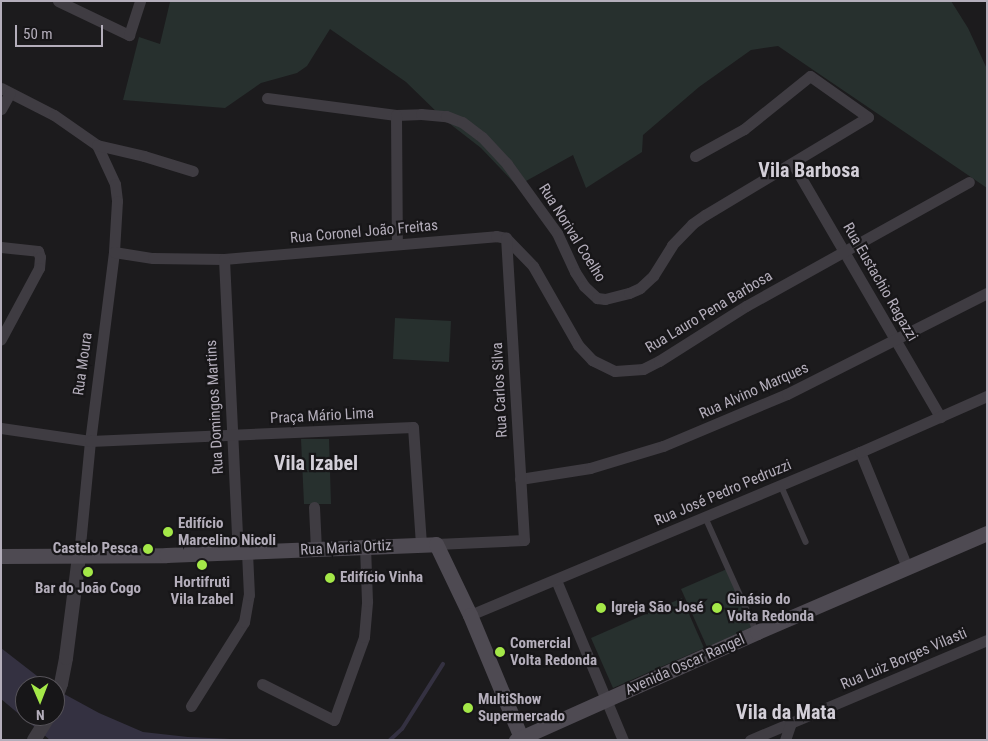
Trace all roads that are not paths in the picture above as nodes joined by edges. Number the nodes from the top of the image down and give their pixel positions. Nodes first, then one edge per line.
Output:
1 (58, 1) edge
2 (140, 1) edge
3 (6, 91) edge
4 (267, 98) dead end
5 (1, 109) edge
6 (396, 116) junction
7 (97, 145) junction
8 (694, 156) dead end
9 (792, 164) junction
10 (193, 171) dead end
11 (969, 182) dead end
12 (506, 238) junction
13 (397, 244) junction
14 (1, 247) edge
15 (114, 252) junction
16 (845, 252) junction
17 (224, 260) junction
18 (987, 293) edge
19 (1, 338) edge
20 (896, 339) junction
21 (987, 396) edge
22 (940, 417) junction
23 (1, 428) edge
24 (231, 435) junction
25 (90, 440) junction
26 (860, 452) junction
27 (520, 479) junction
28 (781, 485) junction
29 (314, 507) dead end
30 (705, 516) junction
31 (987, 533) edge
32 (524, 540) joint
33 (806, 542) dead end
34 (421, 544) junction
35 (436, 544) junction
36 (365, 547) junction
37 (316, 550) junction
38 (243, 553) junction
39 (1, 556) edge
40 (79, 556) junction
41 (907, 567) junction
42 (556, 580) junction
43 (470, 615) junction
44 (757, 632) junction
45 (987, 640) edge
46 (62, 676) edge
47 (262, 684) dead end
48 (606, 701) junction
49 (191, 706) dead end
50 (791, 723) junction
51 (43, 726) edge
52 (520, 739) edge
53 (34, 740) edge
54 (623, 740) edge
55 (750, 740) edge
56 (785, 740) edge

1 - 2 street
3 - 5 street
3 - 7 street, Rua Moura
4 - 6 street
6 - 9 street, Rua Norival Coelho
6 - 13 street
7 - 10 street
7 - 15 street, Rua Moura
8 - 9 street, Rua Norival Coelho
9 - 16 street, Rua Eustachio Ragazzi
11 - 16 street, Rua Lauro Pena Barbosa
12 - 13 street, Rua Coronel João Freitas
12 - 16 street, Rua Lauro Pena Barbosa
12 - 27 street, Rua Carlos Silva
13 - 17 street, Rua Coronel João Freitas
14 - 19 street
15 - 17 street, Rua Coronel João Freitas
15 - 25 street, Rua Moura
16 - 20 street, Rua Eustachio Ragazzi
17 - 24 street, Rua Domingos Martins
18 - 20 street, Rua Alvino Marques
20 - 22 street, Rua Eustachio Ragazzi
20 - 27 street, Rua Alvino Marques
21 - 22 street, Rua José Pedro Pedruzzi
22 - 26 street, Rua José Pedro Pedruzzi
23 - 25 street, Praça Mário Lima
24 - 25 street, Praça Mário Lima
24 - 34 street, Praça Mário Lima
24 - 38 street, Rua Domingos Martins
25 - 40 street, Rua Moura
26 - 28 street, Rua José Pedro Pedruzzi
26 - 41 street
27 - 32 street, Rua Carlos Silva
28 - 30 street, Rua José Pedro Pedruzzi
28 - 33 lane
29 - 37 street
30 - 42 street, Rua José Pedro Pedruzzi
30 - 44 lane
31 - 41 main road, Avenida Oscar Rangel
32 - 35 street, Rua Maria Ortiz
34 - 35 main road, Rua Maria Ortiz
34 - 36 main road, Rua Maria Ortiz
35 - 43 main road
36 - 37 main road, Rua Maria Ortiz
36 - 47 street
37 - 38 main road, Rua Maria Ortiz
38 - 40 main road, Rua Maria Ortiz
38 - 49 street, Rua Domingos Martins
39 - 40 main road, Rua Maria Ortiz
40 - 46 street, Rua Moura
41 - 44 main road, Avenida Oscar Rangel
42 - 43 street, Rua José Pedro Pedruzzi
42 - 48 street
43 - 52 main road
44 - 48 main road, Avenida Oscar Rangel
45 - 50 street, Rua Luiz Borges Vilasti
48 - 52 main road, Avenida Oscar Rangel
48 - 54 street
50 - 55 street, Rua Luiz Borges Vilasti
50 - 56 street
51 - 53 street

